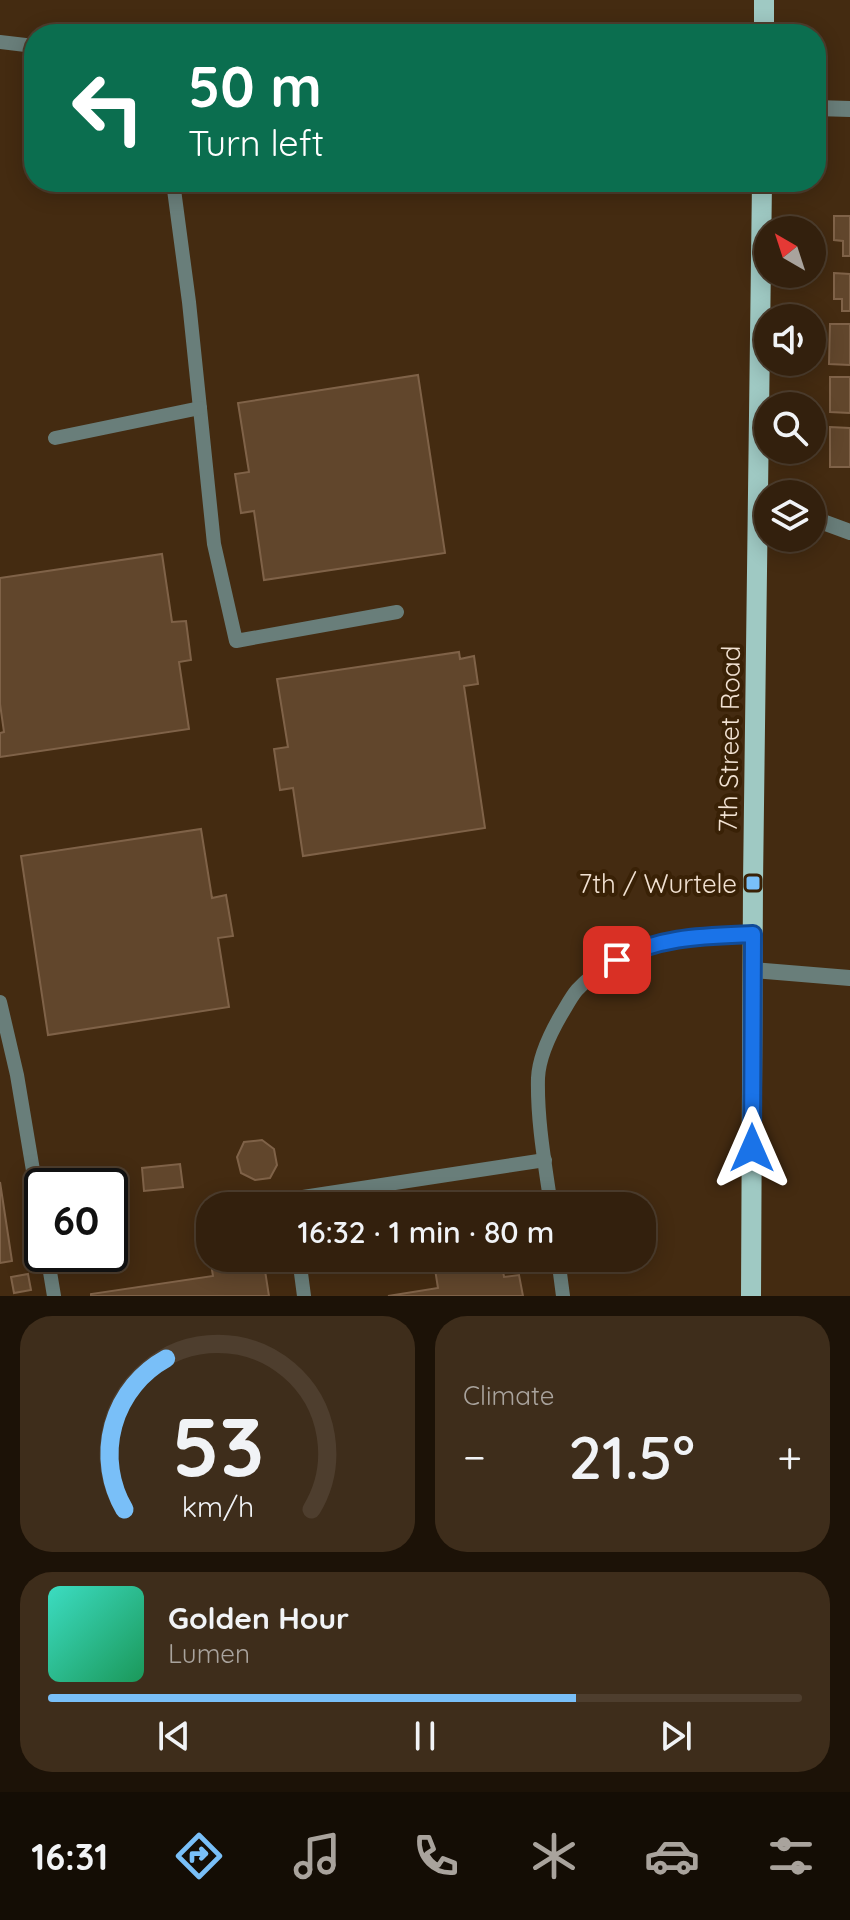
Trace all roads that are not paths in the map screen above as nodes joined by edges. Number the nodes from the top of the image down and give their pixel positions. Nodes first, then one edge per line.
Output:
1 (764, 0) edge
2 (764, 24) edge
3 (0, 42) edge
4 (24, 45) edge
5 (826, 108) edge
6 (850, 109) edge
7 (174, 192) edge
8 (762, 192) edge
9 (200, 408) junction
10 (55, 438) dead end
11 (763, 480) edge
12 (826, 523) edge
13 (850, 532) edge
14 (762, 552) edge
15 (397, 612) dead end
16 (753, 934) junction
17 (753, 970) junction
18 (850, 978) edge
19 (0, 1002) edge
20 (545, 1160) junction
21 (33, 1168) edge
22 (336, 1192) edge
23 (549, 1192) edge
24 (50, 1272) edge
25 (301, 1272) edge
26 (560, 1272) edge
27 (54, 1296) edge
28 (304, 1296) edge
29 (563, 1296) edge
30 (751, 1296) edge

1 - 2 main road
3 - 4 lane
5 - 6 street
7 - 9 lane
8 - 11 main road, 7th Street Road
9 - 10 lane
9 - 15 lane
12 - 13 street
14 - 16 main road, 7th Street Road
16 - 17 main road, 7th Street Road
16 - 20 lane
17 - 18 street
17 - 30 main road, 7th Street Road
19 - 21 lane
20 - 22 lane
20 - 23 lane
24 - 27 lane
25 - 28 lane
26 - 29 lane

